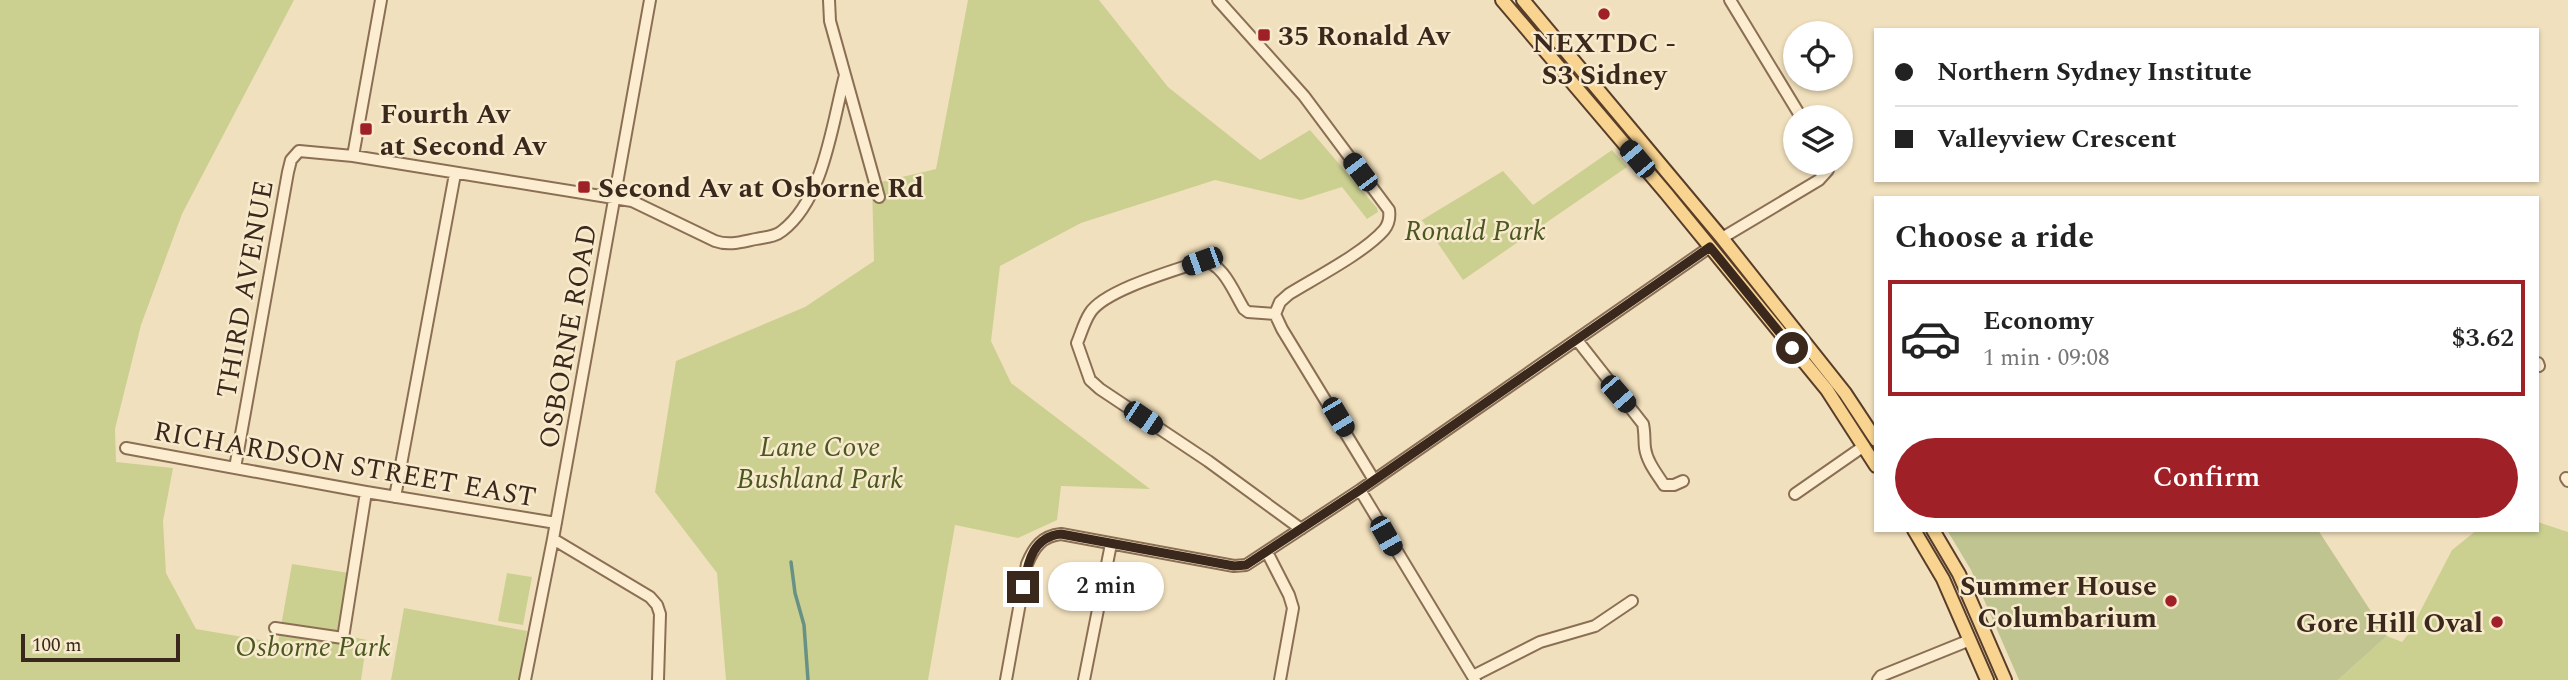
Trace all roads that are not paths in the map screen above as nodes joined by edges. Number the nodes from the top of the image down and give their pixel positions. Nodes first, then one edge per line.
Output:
1 (381, 0) edge
2 (650, 0) edge
3 (829, 0) edge
4 (1218, 0) edge
5 (1502, 0) edge
6 (1523, 0) edge
7 (1730, 0) edge
8 (845, 75) junction
9 (1794, 105) edge
10 (353, 156) junction
11 (454, 174) junction
12 (1824, 175) edge
13 (879, 197) dead end
14 (615, 198) junction
15 (1722, 238) junction
16 (1710, 247) junction
17 (1275, 314) junction
18 (1577, 340) junction
19 (1870, 443) edge
20 (126, 448) dead end
21 (235, 468) junction
22 (1374, 480) junction
23 (1683, 481) dead end
24 (1360, 490) junction
25 (366, 492) junction
26 (1795, 494) dead end
27 (395, 497) junction
28 (556, 523) junction
29 (1301, 529) junction
30 (1915, 532) edge
31 (1934, 532) edge
32 (553, 539) junction
33 (1111, 544) junction
34 (1267, 552) junction
35 (1632, 601) dead end
36 (275, 628) dead end
37 (1970, 640) junction
38 (1474, 678) edge
39 (525, 680) edge
40 (658, 680) edge
41 (1006, 680) edge
42 (1084, 680) edge
43 (1280, 680) edge
44 (1878, 680) edge
45 (1987, 680) edge
46 (2005, 680) edge

1 - 10 street
2 - 14 street, OSBORNE ROAD
3 - 8 street
4 - 17 street
5 - 16 main road
6 - 15 main road
7 - 9 street
8 - 13 street
8 - 14 street
10 - 11 street
10 - 21 street, THIRD AVENUE
11 - 14 street
11 - 27 street
12 - 15 street
14 - 28 street, OSBORNE ROAD
15 - 19 main road
16 - 18 street
16 - 19 main road
17 - 22 street
17 - 29 street
18 - 22 street
18 - 23 street
19 - 26 street
20 - 21 street, RICHARDSON STREET EAST
21 - 25 street, RICHARDSON STREET EAST
22 - 24 street
24 - 29 street
24 - 38 street
25 - 27 street, RICHARDSON STREET EAST
25 - 36 street
27 - 28 street, RICHARDSON STREET EAST
28 - 32 street, OSBORNE ROAD
29 - 34 street
30 - 37 main road
31 - 46 main road
32 - 39 street, OSBORNE ROAD
32 - 40 street
33 - 34 street
33 - 41 street
33 - 42 street
34 - 43 street
35 - 38 street
37 - 44 street
37 - 45 main road

